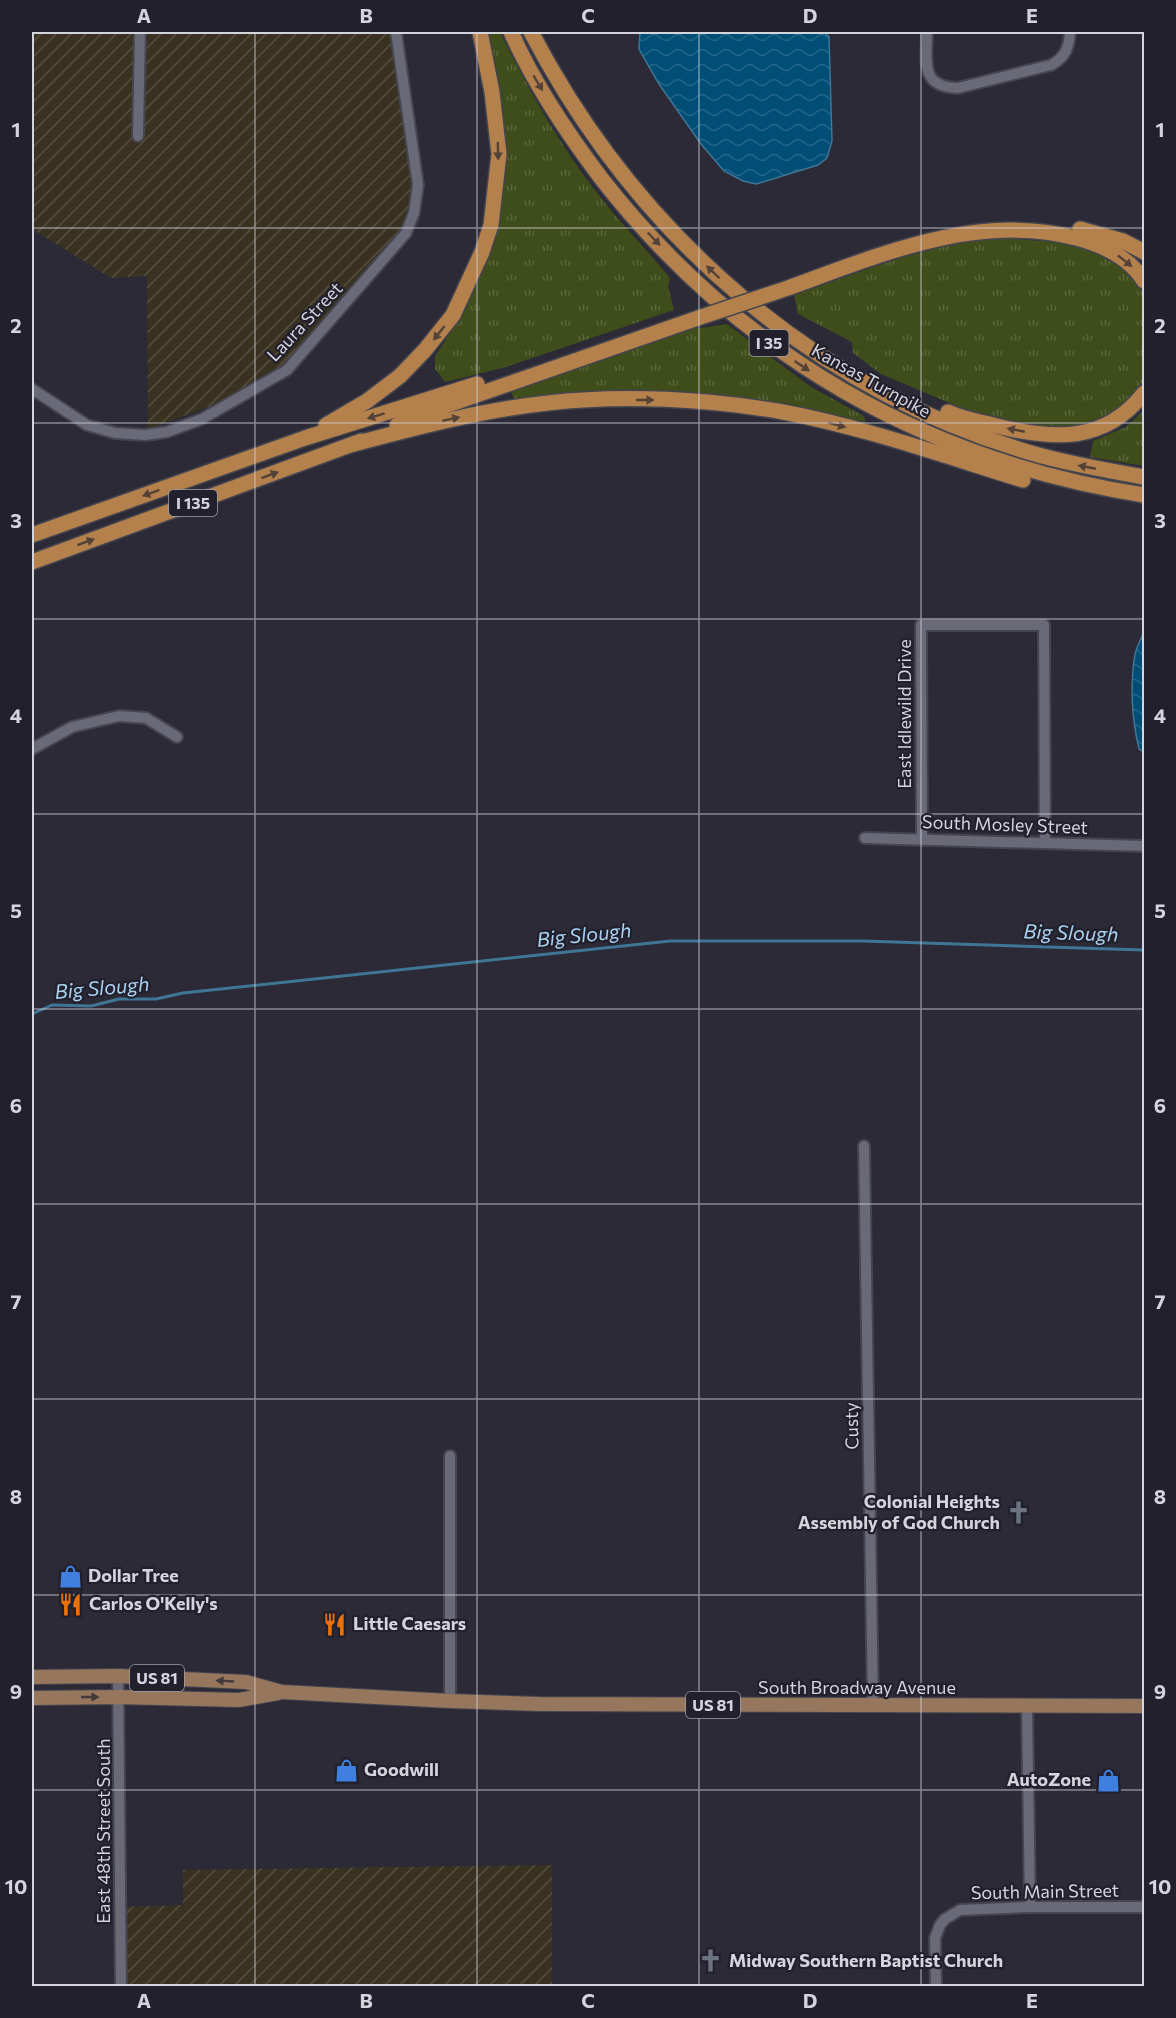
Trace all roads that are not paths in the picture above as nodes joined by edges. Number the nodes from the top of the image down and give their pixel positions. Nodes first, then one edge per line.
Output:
1 (140, 32) edge
2 (396, 32) edge
3 (480, 32) edge
4 (511, 32) edge
5 (531, 32) edge
6 (927, 32) edge
7 (1070, 32) edge
8 (138, 136) dead end
9 (1144, 252) edge
10 (1144, 281) edge
11 (784, 285) junction
12 (694, 316) junction
13 (780, 328) junction
14 (32, 389) edge
15 (1144, 393) edge
16 (305, 438) junction
17 (354, 444) junction
18 (1144, 477) edge
19 (1100, 488) junction
20 (1144, 495) edge
21 (86, 516) junction
22 (32, 529) edge
23 (32, 535) edge
24 (32, 562) edge
25 (177, 738) dead end
26 (32, 749) edge
27 (865, 838) dead end
28 (922, 840) junction
29 (1045, 843) junction
30 (1144, 846) edge
31 (864, 1146) dead end
32 (450, 1456) dead end
33 (118, 1676) junction
34 (32, 1677) edge
35 (282, 1692) junction
36 (118, 1697) junction
37 (32, 1698) edge
38 (450, 1701) junction
39 (873, 1706) junction
40 (1027, 1706) junction
41 (1144, 1706) edge
42 (1030, 1907) junction
43 (1144, 1907) edge
44 (121, 1986) edge
45 (936, 1986) edge

1 - 8 street
2 - 14 street, Laura Street
3 -> 16 highway
4 -> 19 highway, Kansas Turnpike / I 35
13 -> 5 highway, Kansas Turnpike / I 35
6 - 7 street
9 - 11 highway
11 -> 10 highway
11 - 12 highway, bridge
12 -> 16 highway
12 - 17 highway
15 -> 13 highway
18 -> 13 highway, Kansas Turnpike / I 35
16 -> 21 highway, I 135
17 -> 19 highway
24 -> 17 highway, I 135
19 - 20 highway, Kansas Turnpike / I 35
21 - 22 highway
21 - 23 highway, I 135
25 - 26 street
27 - 28 street, South Mosley Street
28 - 29 street, South Mosley Street
28 - 29 street, East Idlewild Drive
29 - 30 street, South Mosley Street
31 - 39 street, Custy
32 - 38 street
33 - 34 main road, South Broadway Avenue / US 81
35 -> 33 main road, South Broadway Avenue / US 81
33 - 36 street, East 48th Street South
35 - 36 main road, South Broadway Avenue / US 81
35 - 38 main road, South Broadway Avenue / US 81
37 -> 36 main road, South Broadway Avenue / US 81
36 - 44 street, East 48th Street South
38 - 39 main road, South Broadway Avenue / US 81
39 - 40 main road, South Broadway Avenue / US 81
40 - 41 main road, South Broadway Avenue / US 81
40 - 42 street
42 - 43 street, South Main Street
42 - 45 street, South Main Street

